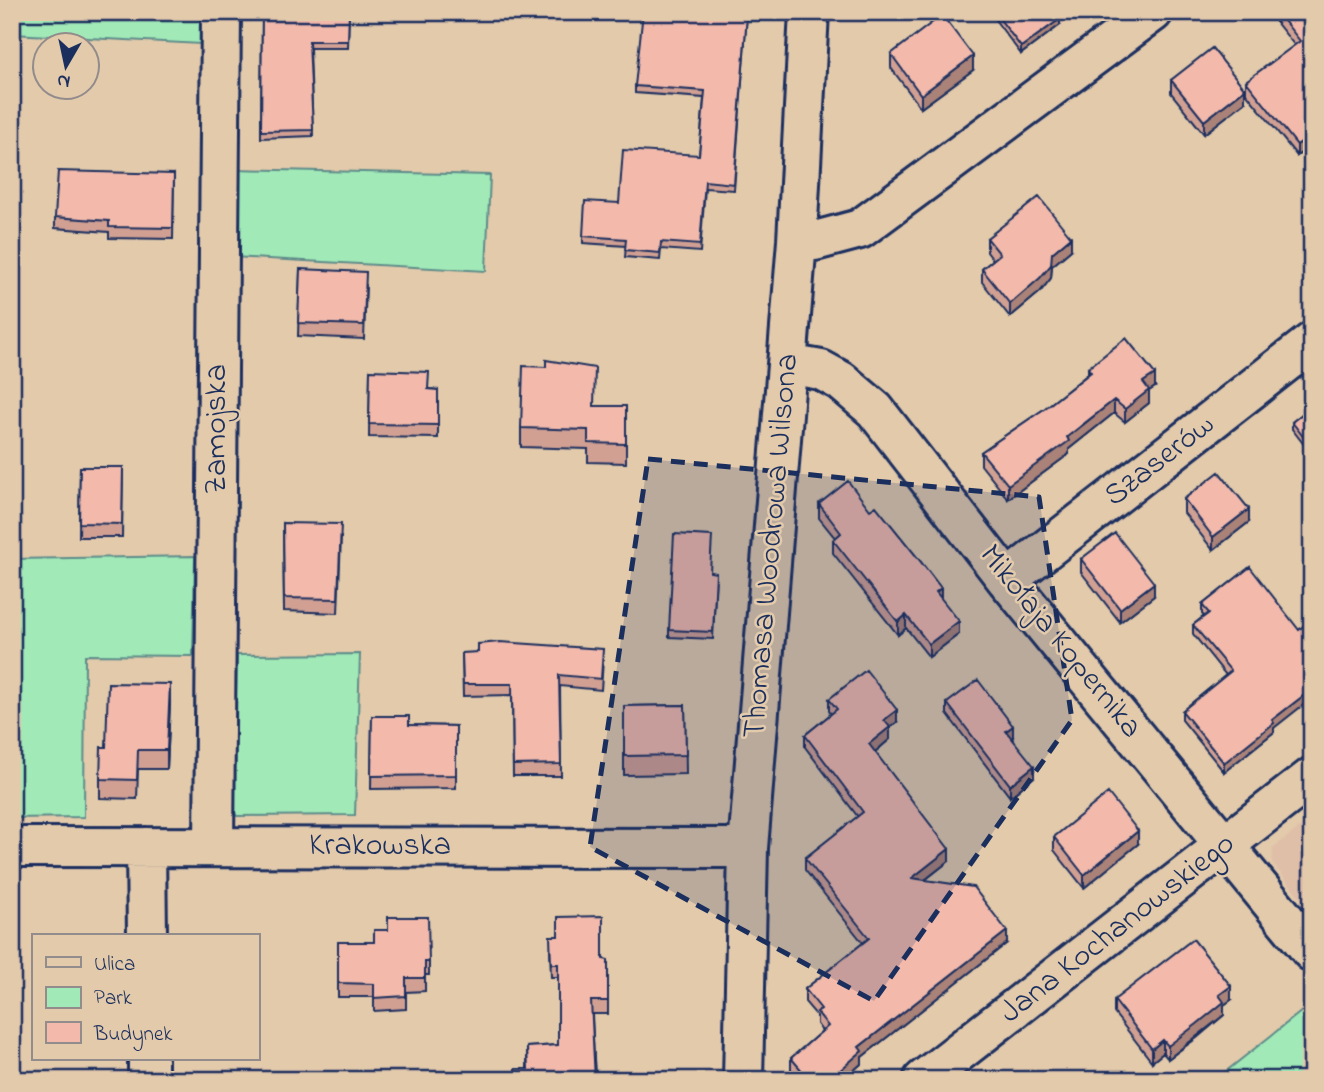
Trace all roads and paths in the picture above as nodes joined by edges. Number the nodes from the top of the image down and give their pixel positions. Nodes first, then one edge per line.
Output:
1 (220, 12) edge
2 (809, 12) edge
3 (1153, 12) edge
4 (797, 241) junction
5 (1312, 342) edge
6 (787, 364) junction
7 (1007, 580) junction
8 (1312, 778) edge
9 (1227, 845) junction
10 (215, 846) junction
11 (12, 847) edge
12 (146, 847) junction
13 (748, 848) junction
14 (147, 934) edge
15 (1312, 952) edge
16 (148, 1060) edge
17 (148, 1080) edge
18 (743, 1080) edge
19 (923, 1080) edge

1 - 10 street, Zamojska
2 - 4 street, Thomasa Woodrowa Wilsona
3 - 4 street
4 - 6 street, Thomasa Woodrowa Wilsona
5 - 7 street, Szaserów
6 - 7 street, Mikołaja Kopernika
6 - 13 street, Thomasa Woodrowa Wilsona
7 - 9 street, Mikołaja Kopernika
8 - 9 street, Jana Kochanowskiego
9 - 15 street, Mikołaja Kopernika
9 - 19 street, Jana Kochanowskiego
10 - 12 street, Krakowska
10 - 13 street, Krakowska
11 - 12 street, Krakowska
12 - 14 street
13 - 18 street, Thomasa Woodrowa Wilsona
16 - 17 street

